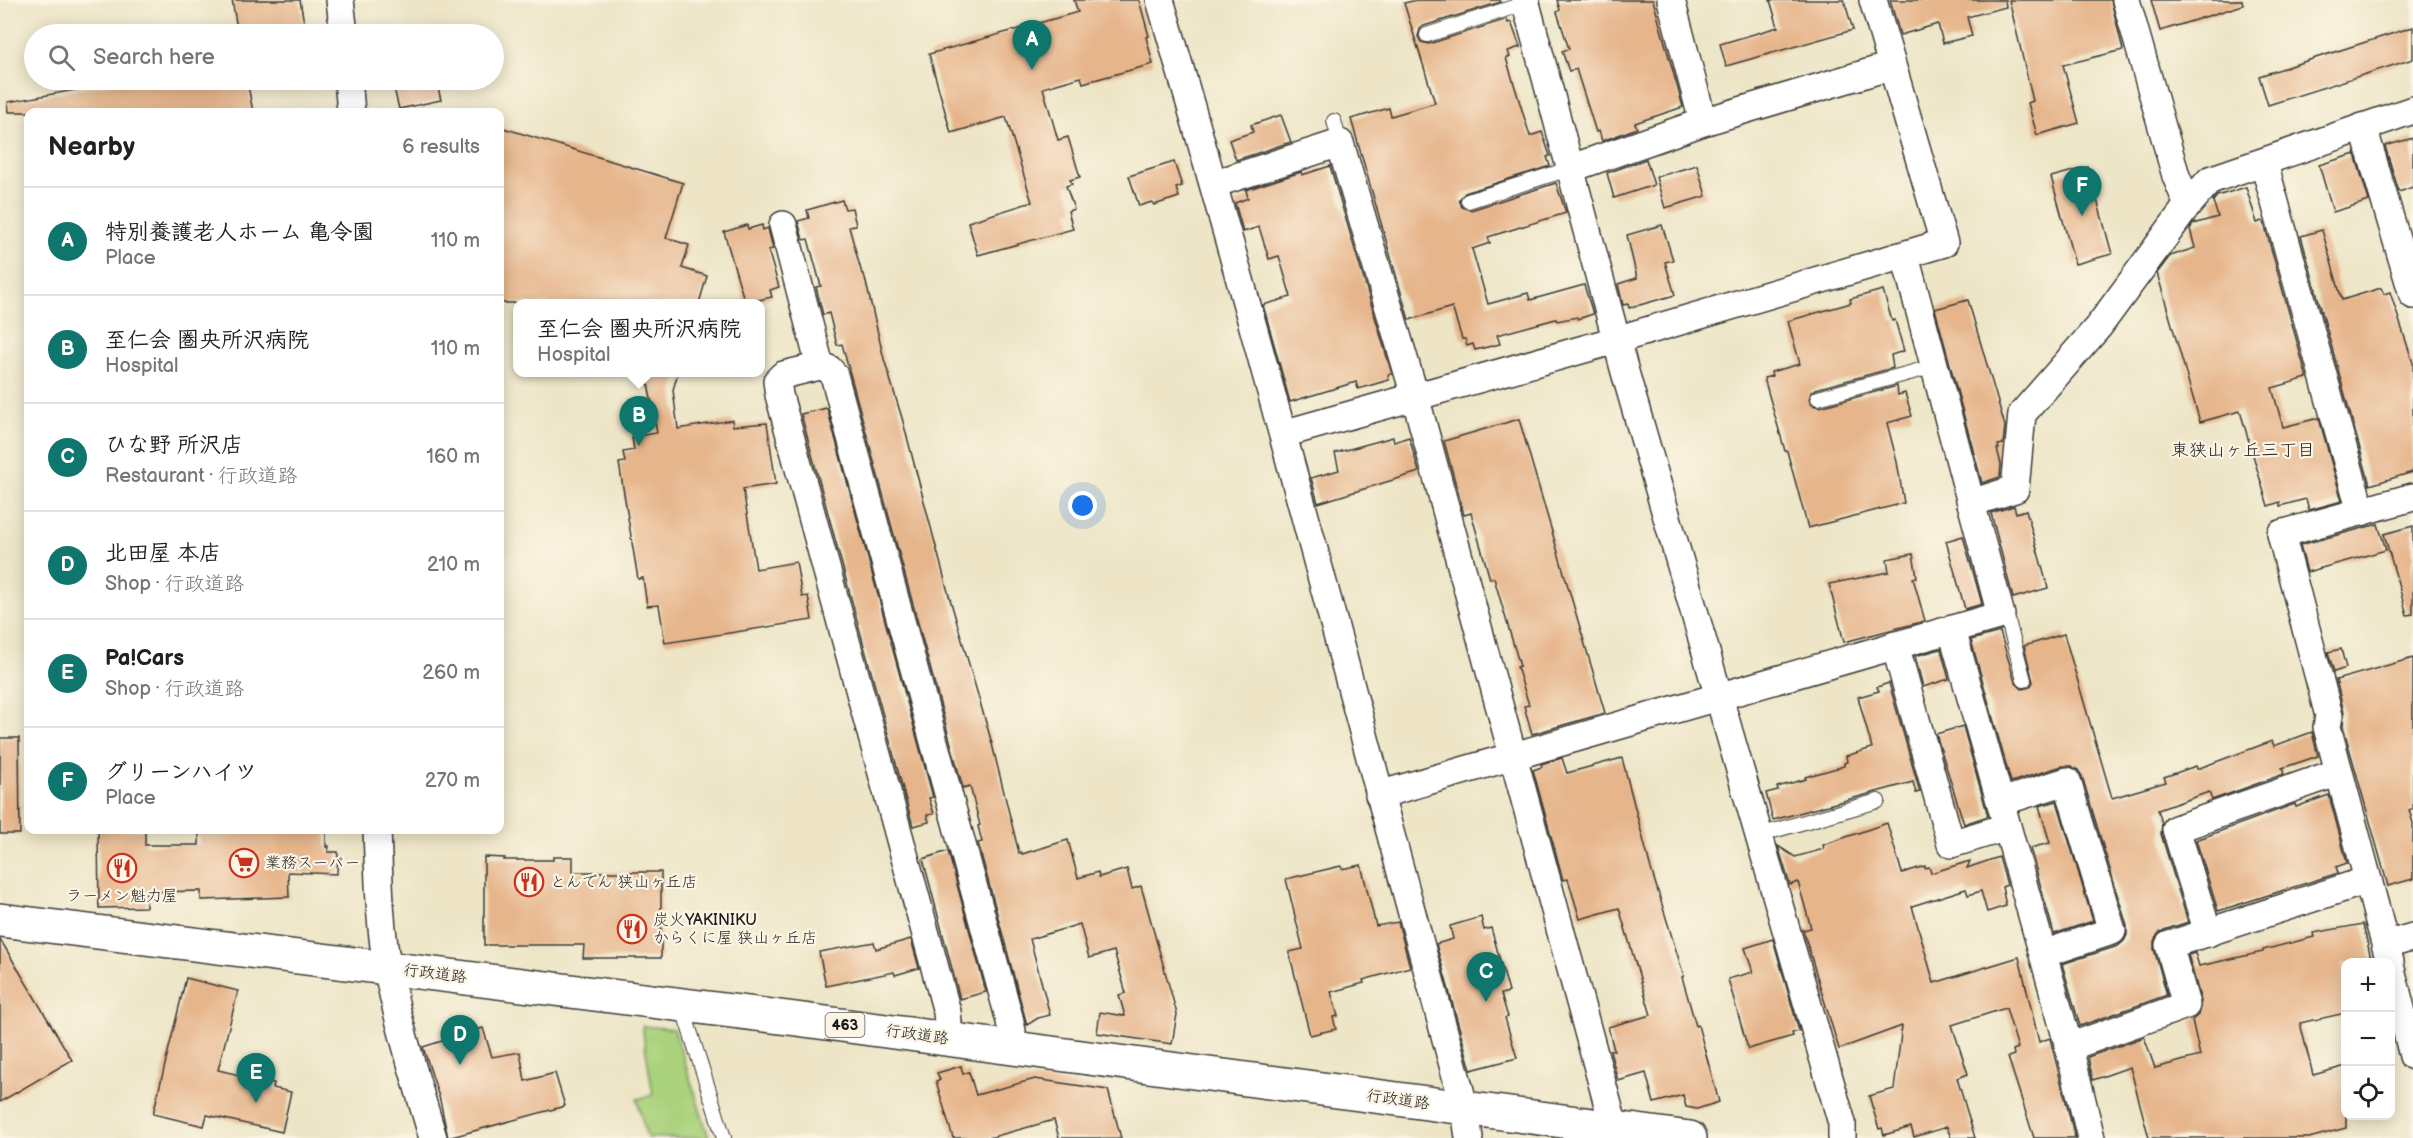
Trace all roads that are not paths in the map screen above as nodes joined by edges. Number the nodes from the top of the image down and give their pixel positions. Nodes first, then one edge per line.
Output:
1 (340, 0) edge
2 (1160, 0) edge
3 (1671, 0) edge
4 (1873, 0) edge
5 (2126, 0) edge
6 (1526, 2) edge
7 (343, 24) edge
8 (1427, 34) dead end
9 (1891, 66) junction
10 (349, 90) edge
11 (351, 108) edge
12 (2413, 110) edge
13 (1702, 122) junction
14 (2363, 127) junction
15 (2264, 163) junction
16 (1572, 168) junction
17 (1214, 184) junction
18 (1468, 201) dead end
19 (2188, 205) junction
20 (783, 225) dead end
21 (1905, 256) junction
22 (2413, 295) edge
23 (1616, 340) junction
24 (820, 366) junction
25 (1935, 366) junction
26 (1415, 396) junction
27 (1818, 398) dead end
28 (1283, 434) junction
29 (2413, 497) edge
30 (1971, 503) junction
31 (2361, 512) junction
32 (2001, 615) junction
33 (1952, 630) junction
34 (1896, 645) junction
35 (2024, 680) dead end
36 (1719, 696) junction
37 (1513, 756) junction
38 (2339, 772) junction
39 (1379, 795) junction
40 (1878, 801) dead end
41 (2004, 814) junction
42 (377, 834) edge
43 (1759, 835) junction
44 (2368, 880) junction
45 (0, 920) edge
46 (2208, 933) junction
47 (2413, 937) edge
48 (2043, 954) junction
49 (2389, 958) edge
50 (388, 969) junction
51 (2395, 982) edge
52 (681, 1005) junction
53 (946, 1039) junction
54 (2069, 1047) junction
55 (1010, 1048) junction
56 (2413, 1056) edge
57 (1467, 1124) edge
58 (1614, 1127) junction
59 (433, 1138) edge
60 (724, 1138) edge
61 (1690, 1138) edge
62 (1842, 1138) edge
63 (2091, 1138) edge

1 - 7 street
2 - 17 street
3 - 13 street
4 - 9 street
5 - 19 street
6 - 8 lane
6 - 16 street
9 - 13 street
9 - 21 street
10 - 11 street
12 - 14 street
13 - 16 street
14 - 15 street
14 - 22 street
15 - 19 street
15 - 31 street
16 - 18 lane
16 - 23 street
17 - 26 street
17 - 28 street
19 - 30 street
20 - 24 street
21 - 23 street
21 - 25 street
23 - 26 street
23 - 36 street
24 - 53 street
24 - 55 street
25 - 27 lane
25 - 30 street
26 - 28 street
26 - 37 street
28 - 39 street
29 - 31 street
30 - 32 street
31 - 38 street
32 - 33 street
32 - 35 lane
33 - 34 street
33 - 41 street
34 - 36 street
34 - 41 street
36 - 37 street
36 - 43 street
37 - 39 street
37 - 58 street
38 - 44 street
38 - 46 street
39 - 57 street
40 - 43 lane
41 - 48 street
41 - 48 street
42 - 50 street
43 - 62 street
44 - 46 street
44 - 49 street
45 - 50 highway, 行政道路 / 463
46 - 54 street
47 - 49 street
48 - 54 street
50 - 52 highway, 行政道路 / 463
50 - 59 street
51 - 56 street
52 - 53 highway, 行政道路 / 463
52 - 60 lane
53 - 55 highway, 行政道路 / 463
54 - 63 street
55 - 57 highway, 行政道路 / 463
57 - 58 highway, 行政道路 / 463
58 - 61 highway, 行政道路 / 463

